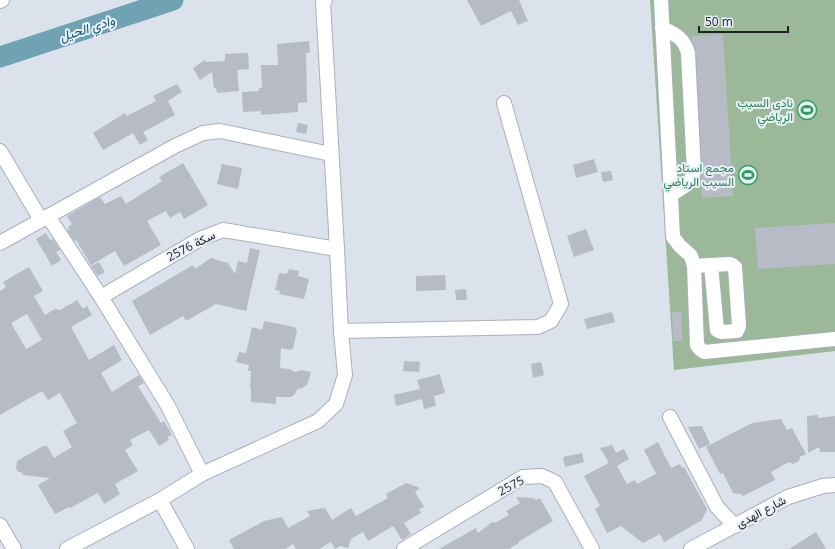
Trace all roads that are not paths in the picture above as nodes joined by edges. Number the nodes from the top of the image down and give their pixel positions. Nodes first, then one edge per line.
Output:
1 (325, 0) edge
2 (661, 0) edge
3 (662, 28) junction
4 (504, 103) dead end
5 (0, 151) edge
6 (331, 154) junction
7 (671, 195) junction
8 (44, 218) junction
9 (0, 243) edge
10 (337, 249) junction
11 (711, 265) dead end
12 (694, 266) junction
13 (101, 297) junction
14 (341, 331) junction
15 (835, 339) edge
16 (670, 417) dead end
17 (202, 474) junction
18 (835, 485) edge
19 (160, 500) junction
20 (0, 525) edge
21 (735, 526) junction
22 (14, 549) edge
23 (67, 549) edge
24 (187, 549) edge
25 (404, 549) edge
26 (592, 549) edge
27 (691, 549) edge

1 - 6 street
2 - 3 street
3 - 7 street
3 - 7 street
4 - 14 street
5 - 8 street
6 - 8 street
6 - 10 street
7 - 12 street
8 - 9 street
8 - 13 street
10 - 13 street, سكة 2576
10 - 14 street
11 - 12 street
12 - 15 street
13 - 17 street
14 - 17 street
16 - 21 street
17 - 19 street
18 - 21 street, شارع الهدى
19 - 23 street
19 - 24 street
20 - 22 street
21 - 27 street, شارع الهدى
25 - 26 street, 2575

